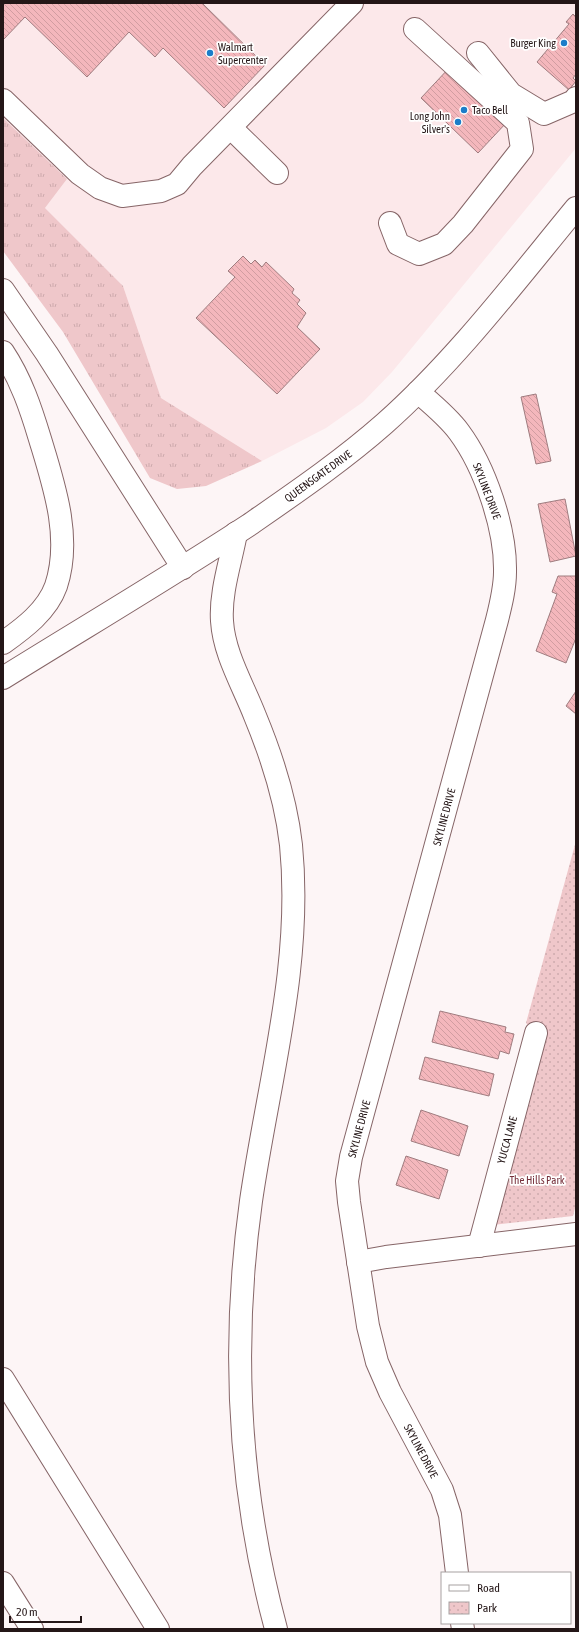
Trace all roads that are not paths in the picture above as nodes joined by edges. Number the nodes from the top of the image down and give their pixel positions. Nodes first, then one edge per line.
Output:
1 (352, 3) edge
2 (415, 29) dead end
3 (478, 53) dead end
4 (576, 98) edge
5 (3, 100) edge
6 (231, 128) junction
7 (276, 173) dead end
8 (576, 208) edge
9 (390, 223) dead end
10 (3, 290) edge
11 (3, 352) edge
12 (418, 392) junction
13 (236, 533) junction
14 (183, 568) junction
15 (3, 644) edge
16 (3, 678) edge
17 (536, 1033) dead end
18 (576, 1234) edge
19 (479, 1246) junction
20 (358, 1262) junction
21 (3, 1379) edge
22 (457, 1572) edge
23 (3, 1583) edge
24 (32, 1629) edge
25 (158, 1629) edge
26 (276, 1629) edge

1 - 6 main road
2 - 9 main road
3 - 4 main road
5 - 6 main road
6 - 7 main road
8 - 12 main road, QUEENSGATE DRIVE
10 - 14 main road
11 - 15 main road
12 - 13 main road, QUEENSGATE DRIVE
12 - 20 main road, SKYLINE DRIVE
13 - 14 main road, QUEENSGATE DRIVE
13 - 26 main road
14 - 16 main road, QUEENSGATE DRIVE
17 - 19 main road, YUCCA LANE
18 - 19 main road
19 - 20 main road
20 - 22 main road, SKYLINE DRIVE
21 - 25 main road
23 - 24 main road

